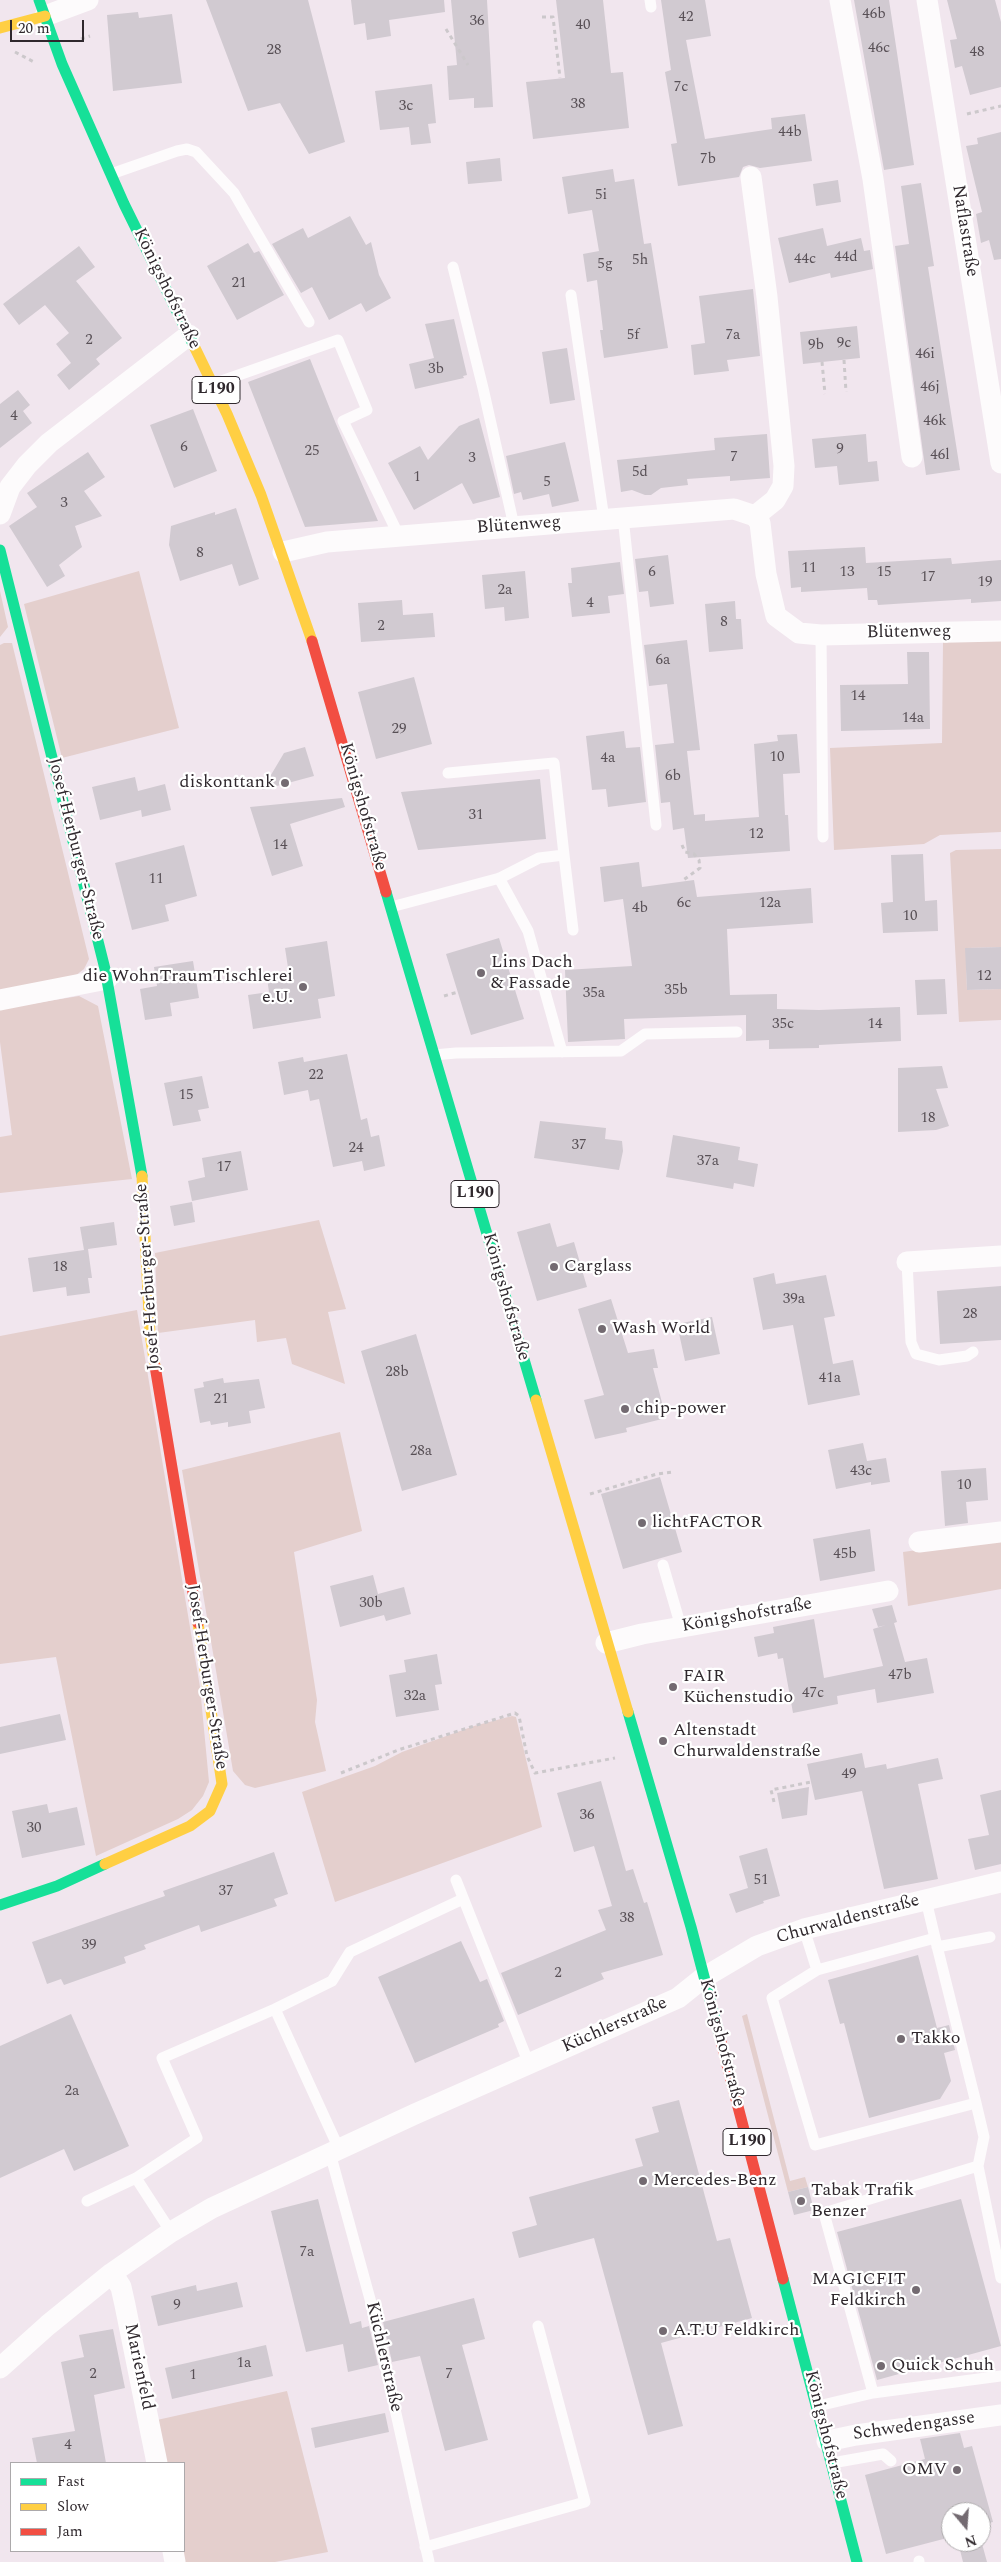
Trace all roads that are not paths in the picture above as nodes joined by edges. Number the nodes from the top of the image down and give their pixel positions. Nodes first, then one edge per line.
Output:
1 (88, 0) edge
2 (840, 0) edge
3 (928, 0) edge
4 (42, 8) edge
5 (0, 28) edge
6 (111, 174) junction
7 (751, 177) dead end
8 (453, 267) dead end
9 (571, 295) dead end
10 (309, 322) dead end
11 (189, 335) junction
12 (213, 384) junction
13 (912, 457) dead end
14 (1001, 463) edge
15 (0, 514) edge
16 (756, 516) junction
17 (613, 518) junction
18 (514, 526) junction
19 (399, 536) junction
20 (0, 550) edge
21 (283, 552) junction
22 (1001, 631) edge
23 (821, 635) junction
24 (448, 773) dead end
25 (656, 825) dead end
26 (823, 837) dead end
27 (564, 855) junction
28 (499, 878) junction
29 (391, 907) junction
30 (574, 930) dead end
31 (107, 979) junction
32 (0, 1000) edge
33 (737, 1032) dead end
34 (562, 1052) junction
35 (434, 1055) junction
36 (1001, 1256) edge
37 (907, 1262) joint
38 (974, 1352) dead end
39 (1001, 1532) edge
40 (919, 1542) dead end
41 (663, 1565) dead end
42 (888, 1591) dead end
43 (681, 1627) junction
44 (606, 1643) junction
45 (456, 1880) dead end
46 (1001, 1882) edge
47 (464, 1899) junction
48 (926, 1900) junction
49 (0, 1904) edge
50 (804, 1928) junction
51 (990, 1937) dead end
52 (936, 1943) junction
53 (817, 1970) junction
54 (703, 1978) junction
55 (275, 2009) junction
56 (529, 2064) junction
57 (976, 2103) junction
58 (335, 2151) junction
59 (978, 2166) junction
60 (136, 2178) junction
61 (87, 2202) dead end
62 (171, 2232) junction
63 (112, 2273) junction
64 (1001, 2278) edge
65 (538, 2326) dead end
66 (0, 2368) edge
67 (1001, 2376) edge
68 (873, 2393) junction
69 (818, 2406) junction
70 (1001, 2415) edge
71 (826, 2441) junction
72 (891, 2461) dead end
73 (157, 2462) edge
74 (832, 2463) junction
75 (425, 2547) junction
76 (429, 2562) edge
77 (857, 2562) edge

1 - 4 street
2 - 13 street
3 - 14 street, Naflastraße
4 - 5 main road
4 - 6 main road, Königshofstraße / L190
6 - 10 lane
6 - 11 main road, Königshofstraße / L190
7 - 16 street
8 - 18 lane
9 - 17 lane
11 - 12 main road, Königshofstraße / L190
11 - 15 street
12 - 19 lane
12 - 21 main road, Königshofstraße / L190
16 - 17 street, Blütenweg
16 - 23 street, Blütenweg
17 - 18 street, Blütenweg
17 - 25 lane
18 - 19 street, Blütenweg
19 - 21 street, Blütenweg
20 - 31 main road, Josef-Herburger-Straße
21 - 29 main road, Königshofstraße / L190
22 - 23 street, Blütenweg
23 - 26 lane
24 - 27 lane
27 - 28 lane
27 - 30 lane
28 - 29 lane
28 - 34 lane
29 - 35 main road, Königshofstraße / L190
31 - 32 street
31 - 49 main road, Josef-Herburger-Straße
33 - 34 lane
34 - 35 lane
35 - 44 main road, Königshofstraße / L190
36 - 37 street
37 - 38 lane
39 - 40 street
41 - 43 lane
42 - 43 street, Königshofstraße
43 - 44 street, Königshofstraße
44 - 54 main road, Königshofstraße / L190
45 - 47 lane
46 - 48 street, Churwaldenstraße
47 - 55 lane
47 - 56 lane
48 - 50 street, Churwaldenstraße
48 - 52 lane
50 - 53 lane
50 - 54 street, Churwaldenstraße
51 - 52 lane
52 - 53 lane
52 - 57 lane
53 - 57 lane
54 - 56 street, Küchlerstraße
54 - 69 main road, Königshofstraße / L190
55 - 58 lane
55 - 60 lane
56 - 58 street, Küchlerstraße
57 - 59 lane
58 - 62 street, Küchlerstraße
58 - 75 lane, Küchlerstraße
59 - 64 lane
59 - 68 lane
60 - 61 lane
60 - 62 lane
62 - 63 street, Küchlerstraße
63 - 66 street, Küchlerstraße
63 - 73 street, Marienfeld
65 - 75 lane
67 - 68 lane
68 - 69 lane
69 - 71 main road, Königshofstraße / L190
70 - 71 street, Schwedengasse
71 - 74 main road, Königshofstraße / L190
72 - 74 lane
74 - 77 main road, Königshofstraße / L190
75 - 76 lane, Küchlerstraße

